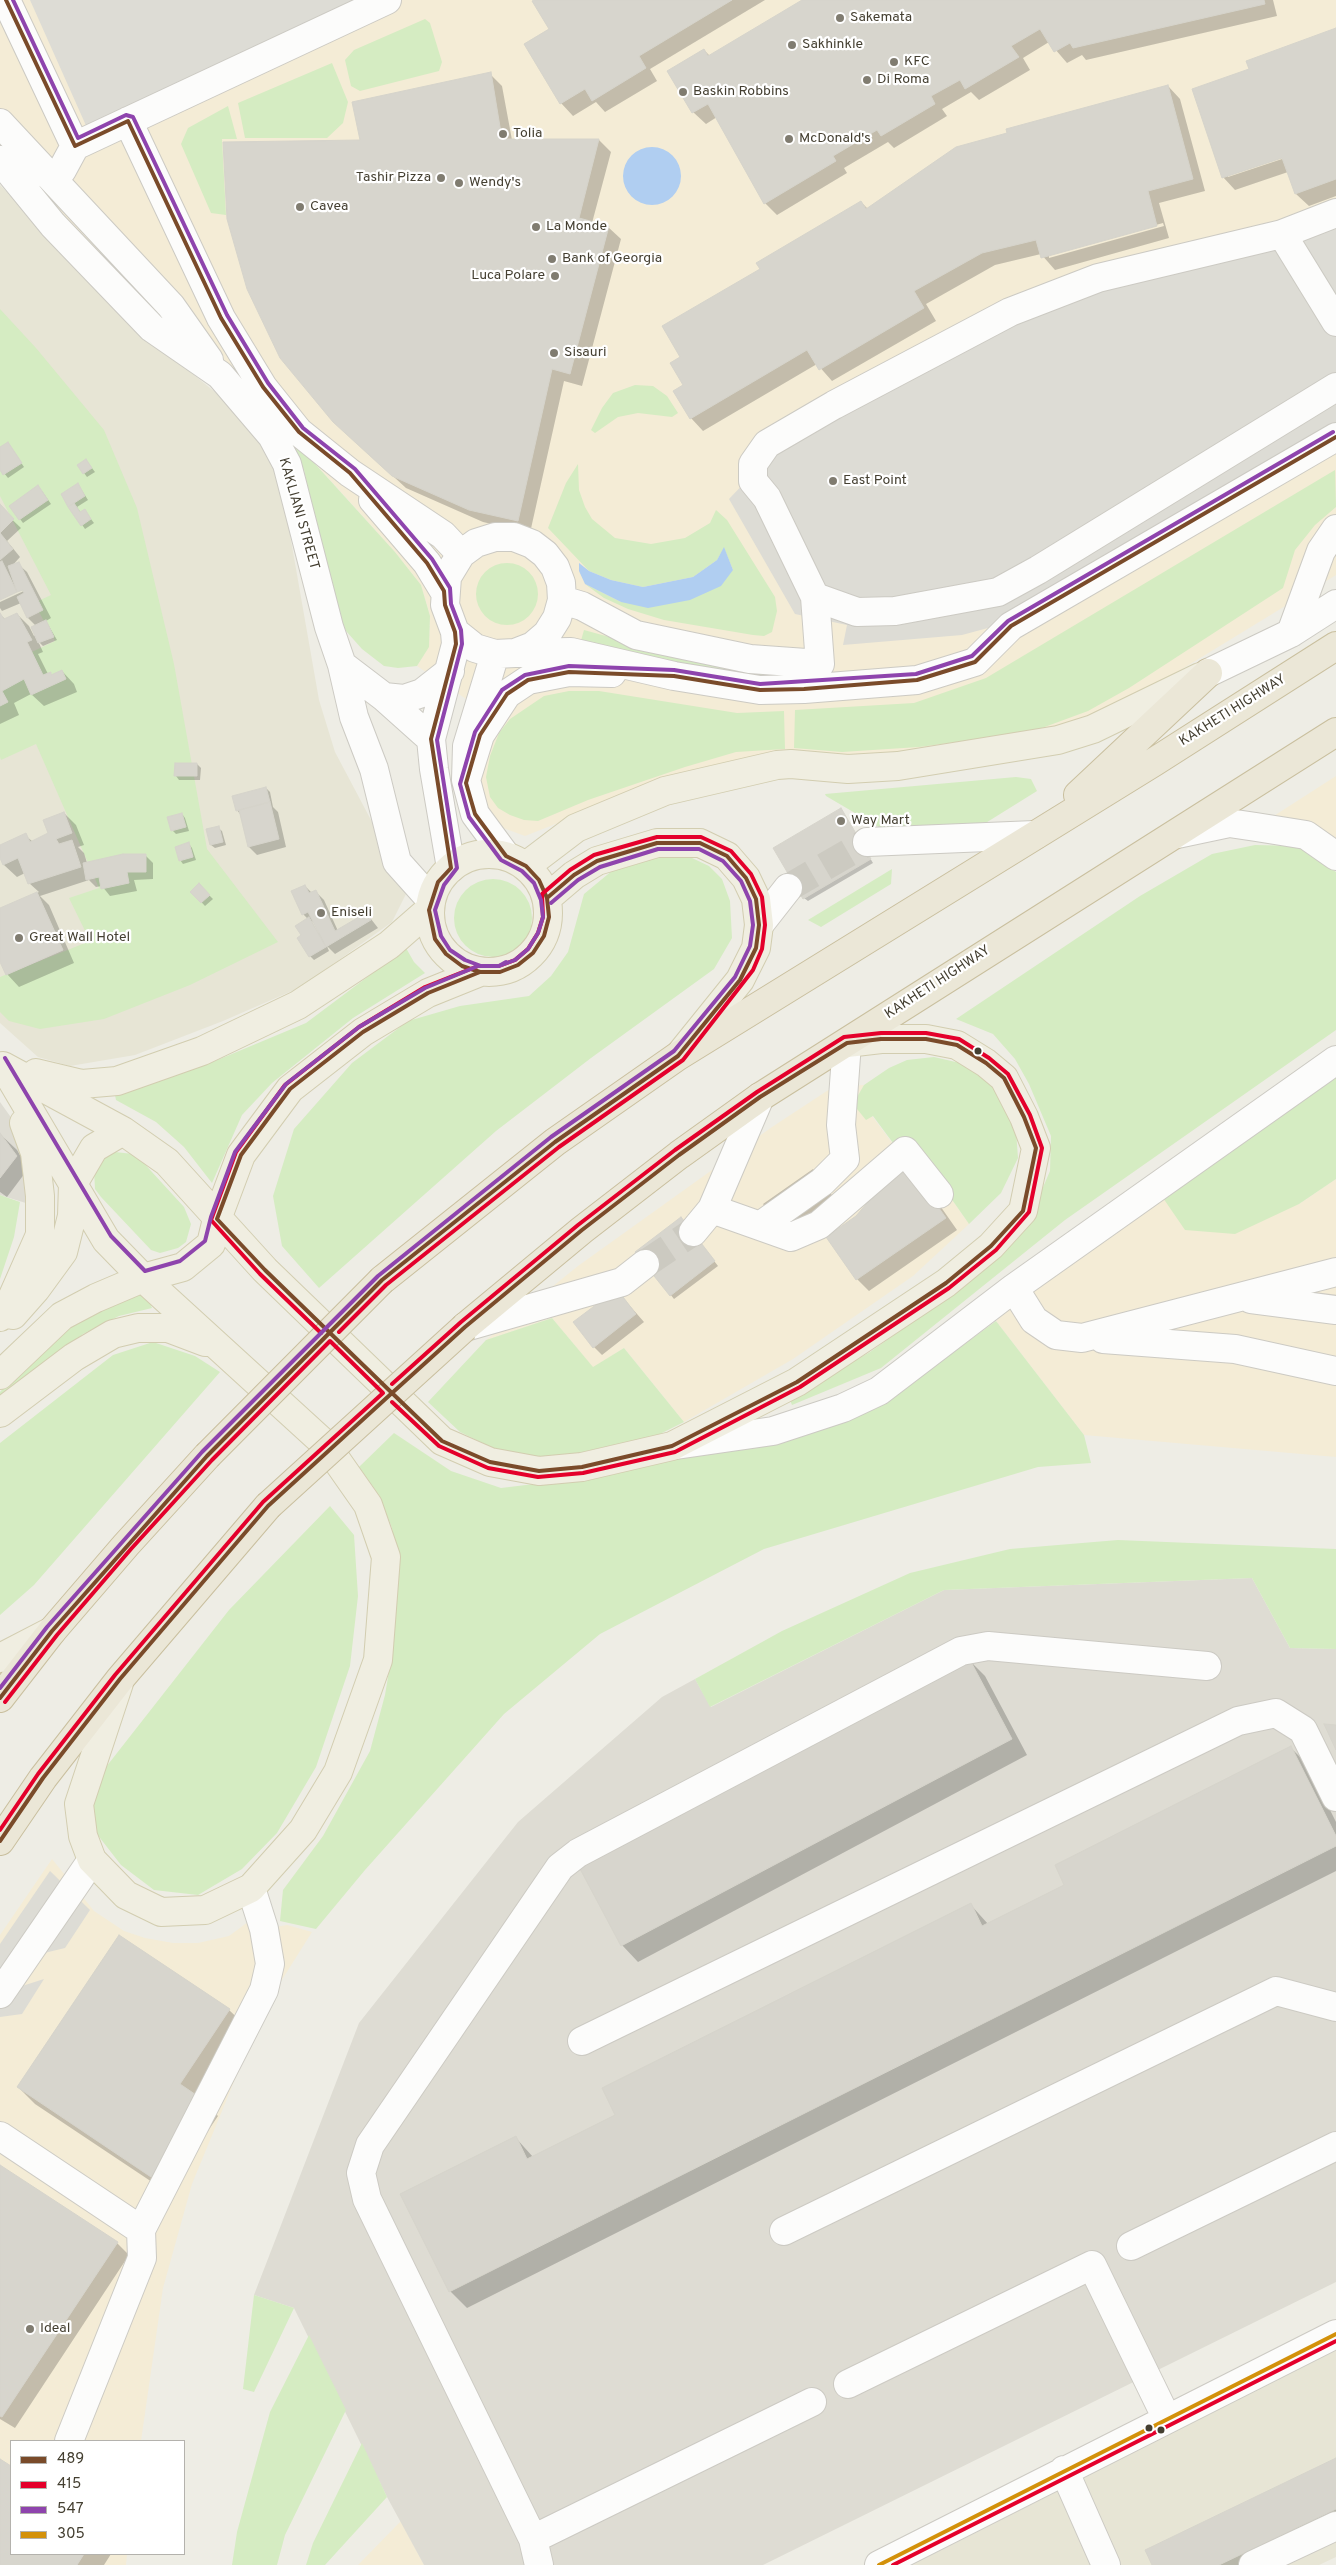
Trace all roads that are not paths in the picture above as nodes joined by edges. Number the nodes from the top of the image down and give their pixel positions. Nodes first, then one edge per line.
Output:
1 (6, 0) edge
2 (388, 0) edge
3 (128, 121) junction
4 (0, 123) edge
5 (75, 146) junction
6 (0, 160) edge
7 (48, 175) junction
8 (1336, 213) edge
9 (1282, 234) junction
10 (1336, 322) edge
11 (220, 375) junction
12 (1336, 387) edge
13 (1336, 437) edge
14 (350, 473) junction
15 (1336, 529) edge
16 (461, 554) junction
17 (444, 591) junction
18 (815, 597) junction
19 (562, 600) junction
20 (1336, 604) edge
21 (455, 632) junction
22 (1292, 633) junction
23 (1336, 646) edge
24 (505, 653) junction
25 (820, 664) junction
26 (342, 665) junction
27 (450, 671) junction
28 (1208, 673) junction
29 (674, 676) junction
30 (804, 689) junction
31 (384, 697) junction
32 (1336, 732) edge
33 (431, 739) junction
34 (466, 780) junction
35 (1336, 834) edge
36 (1035, 835) junction
37 (1306, 835) junction
38 (1170, 836) junction
39 (867, 842) tunnel mouth
40 (1336, 856) edge
41 (516, 861) junction
42 (451, 868) junction
43 (788, 888) tunnel mouth
44 (547, 898) junction
45 (430, 905) junction
46 (759, 925) junction
47 (480, 972) junction
48 (847, 1043) junction
49 (678, 1056) junction
50 (1336, 1060) edge
51 (2, 1063) edge
52 (760, 1097) junction
53 (123, 1131) junction
54 (844, 1159) junction
55 (72, 1184) junction
56 (864, 1185) junction
57 (939, 1194) dead end
58 (712, 1209) junction
59 (217, 1219) junction
60 (760, 1226) junction
61 (693, 1232) tunnel mouth
62 (645, 1264) tunnel mouth
63 (1336, 1272) edge
64 (143, 1278) junction
65 (1014, 1288) junction
66 (1235, 1297) junction
67 (1336, 1310) edge
68 (0, 1317) edge
69 (465, 1328) junction
70 (0, 1329) edge
71 (1082, 1338) junction
72 (219, 1348) junction
73 (1336, 1371) edge
74 (0, 1375) edge
75 (0, 1413) edge
76 (672, 1446) junction
77 (52, 1631) junction
78 (0, 1658) edge
79 (1207, 1666) dead end
80 (120, 1679) junction
81 (0, 1698) edge
82 (1336, 1797) edge
83 (0, 1841) edge
84 (92, 1860) junction
85 (251, 1888) junction
86 (0, 1994) edge
87 (1336, 2007) edge
88 (582, 2042) dead end
89 (0, 2136) edge
90 (1336, 2146) edge
91 (141, 2230) junction
92 (784, 2231) dead end
93 (1131, 2246) dead end
94 (1336, 2334) edge
95 (848, 2384) dead end
96 (812, 2402) dead end
97 (1167, 2419) junction
98 (70, 2440) edge
99 (1064, 2470) junction
100 (1336, 2526) edge
101 (533, 2539) junction
102 (540, 2565) edge
103 (880, 2565) edge
104 (1106, 2565) edge
105 (1253, 2565) edge

1 - 5 street
2 - 3 street
3 - 5 street
3 - 14 street
4 - 7 street
5 - 7 street
6 - 11 street, KAKLIANI STREET
7 - 11 street
8 - 9 street
9 - 10 street
9 - 18 street
11 - 26 street, KAKLIANI STREET
12 - 18 street
13 - 30 street
14 - 16 street
14 - 17 street
15 - 22 street
16 - 17 street
16 - 19 street
17 - 21 street
18 - 25 street
19 - 24 street
19 - 25 street
20 - 22 street
21 - 24 street
21 - 27 street
22 - 28 street
23 - 36 highway, KAKHETI HIGHWAY
24 - 29 street
24 - 34 street
25 - 30 street
26 - 31 street
26 - 45 street, KAKLIANI STREET
27 - 31 street
27 - 33 street
28 - 36 highway
28 - 41 main road
29 - 30 street
29 - 34 street
31 - 33 street
32 - 38 highway, KAKHETI HIGHWAY
33 - 42 street
34 - 41 street
35 - 37 street
36 - 39 street
36 - 49 highway, KAKHETI HIGHWAY
37 - 38 street
37 - 40 street
38 - 48 highway, KAKHETI HIGHWAY
41 - 42 main road
41 - 44 main road
42 - 45 main road
43 - 46 street
44 - 46 main road
44 - 47 main road
45 - 47 main road
45 - 51 main road
46 - 49 main road
47 - 59 main road
48 - 52 highway, KAKHETI HIGHWAY
48 - 54 street
48 - 76 main road
49 - 77 highway, KAKHETI HIGHWAY, bridge
50 - 65 street
51 - 53 main road
51 - 55 main road
51 - 68 main road
52 - 58 street
52 - 69 highway, KAKHETI HIGHWAY
53 - 55 main road
53 - 59 main road
54 - 56 street
54 - 60 street
55 - 64 main road
55 - 70 main road
56 - 57 street
56 - 60 street
58 - 60 street
58 - 61 street
59 - 64 main road
59 - 76 main road
62 - 69 street
63 - 66 street
64 - 72 main road
64 - 74 main road
65 - 71 street
65 - 76 street
66 - 67 street
66 - 71 street
69 - 80 highway, KAKHETI HIGHWAY, bridge
71 - 73 street
72 - 75 main road
72 - 85 main road
77 - 78 main road
77 - 81 highway, KAKHETI HIGHWAY
79 - 101 street
80 - 83 highway, KAKHETI HIGHWAY
80 - 84 main road
82 - 88 street
84 - 85 main road
84 - 86 street
85 - 91 street
87 - 92 street
89 - 91 street
90 - 93 street
91 - 98 street
94 - 97 street
95 - 97 street
96 - 101 street
97 - 99 street
99 - 103 street
99 - 104 street
100 - 105 street
101 - 102 street

